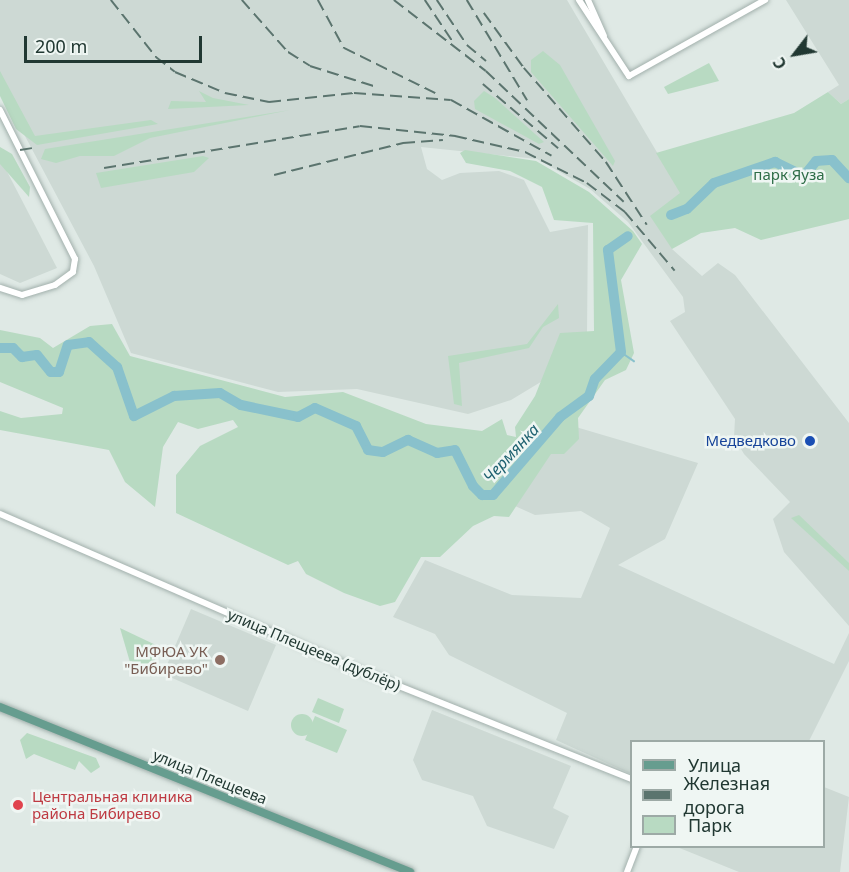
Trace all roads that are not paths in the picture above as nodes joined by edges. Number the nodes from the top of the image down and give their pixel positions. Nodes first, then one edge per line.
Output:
1 (579, 0) edge
2 (588, 0) edge
3 (765, 0) edge
4 (604, 40) junction
5 (0, 110) edge
6 (0, 288) edge
7 (0, 514) edge
8 (0, 707) edge
9 (630, 777) edge
10 (636, 848) edge
11 (410, 872) edge
12 (627, 872) edge

1 - 4 street
2 - 4 street
3 - 4 street
5 - 6 street
7 - 9 street, улица Плещеева (дублёр)
8 - 11 main road, улица Плещеева
10 - 12 street

